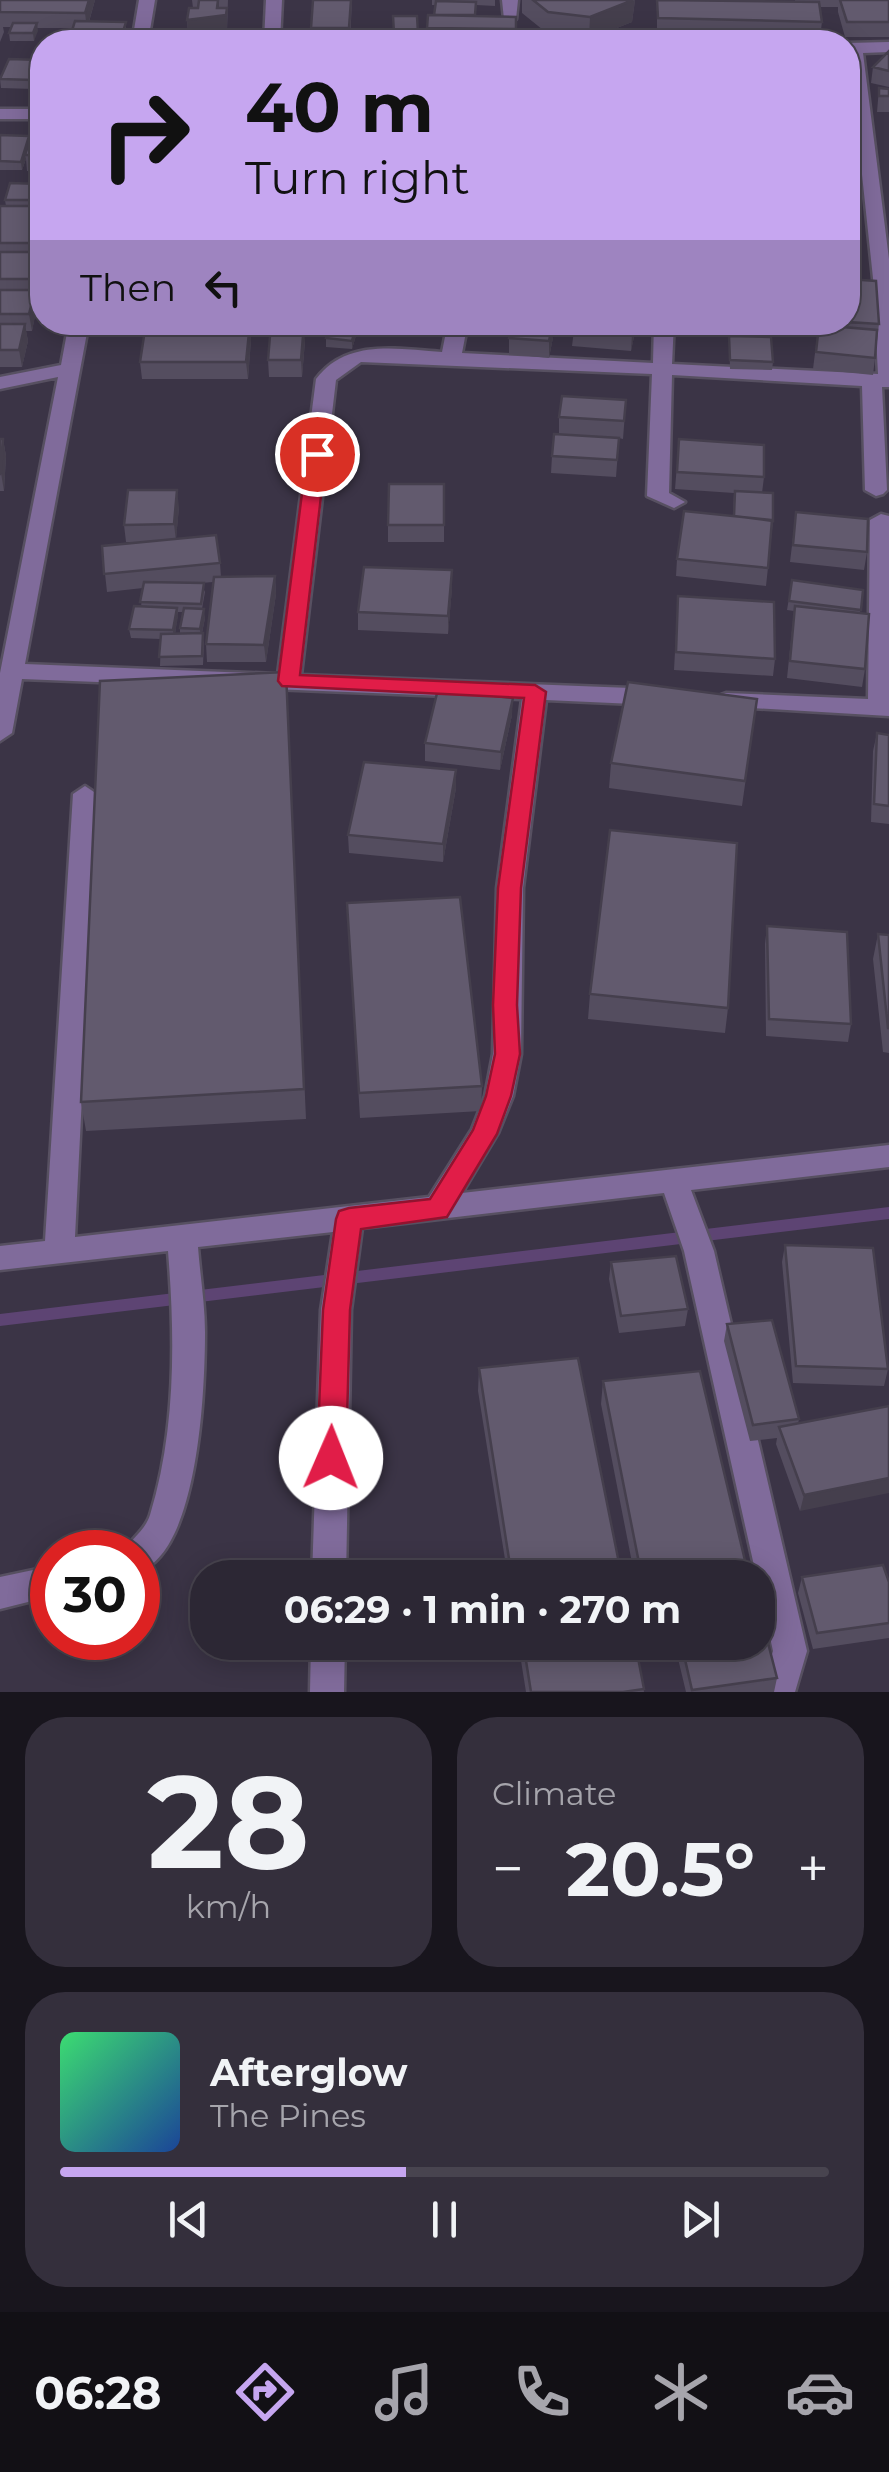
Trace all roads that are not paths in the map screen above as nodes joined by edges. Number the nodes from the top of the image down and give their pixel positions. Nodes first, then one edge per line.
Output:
1 (147, 0) edge
2 (274, 0) edge
3 (142, 30) edge
4 (273, 30) edge
5 (889, 47) edge
6 (860, 48) edge
7 (0, 114) edge
8 (30, 114) edge
9 (860, 115) edge
10 (76, 335) edge
11 (455, 335) edge
12 (663, 335) edge
13 (451, 358) junction
14 (69, 368) junction
15 (660, 371) junction
16 (883, 381) edge
17 (0, 382) edge
18 (876, 490) dead end
19 (674, 502) dead end
20 (881, 520) dead end
21 (12, 671) junction
22 (289, 681) junction
23 (535, 692) junction
24 (885, 708) edge
25 (0, 733) edge
26 (85, 794) dead end
27 (889, 1156) edge
28 (674, 1184) junction
29 (438, 1209) junction
30 (349, 1221) junction
31 (182, 1240) junction
32 (58, 1254) junction
33 (0, 1258) edge
34 (160, 1531) edge
35 (329, 1560) edge
36 (30, 1586) edge
37 (0, 1593) edge
38 (328, 1660) edge
39 (327, 1692) edge
40 (778, 1692) edge

1 - 3 street
2 - 4 street
5 - 6 street
7 - 8 street
9 - 16 street
10 - 14 street
11 - 13 street
12 - 15 street
13 - 15 street
13 - 22 street
14 - 17 street
14 - 21 street
15 - 16 street
15 - 19 street
16 - 18 street
20 - 24 street
21 - 22 street
21 - 25 street
22 - 23 street
23 - 24 street
23 - 29 street
26 - 32 street
27 - 28 street
28 - 29 street
28 - 40 street
29 - 30 street
30 - 31 street
30 - 35 street
31 - 32 street
31 - 34 street
32 - 33 street
36 - 37 street
38 - 39 street

